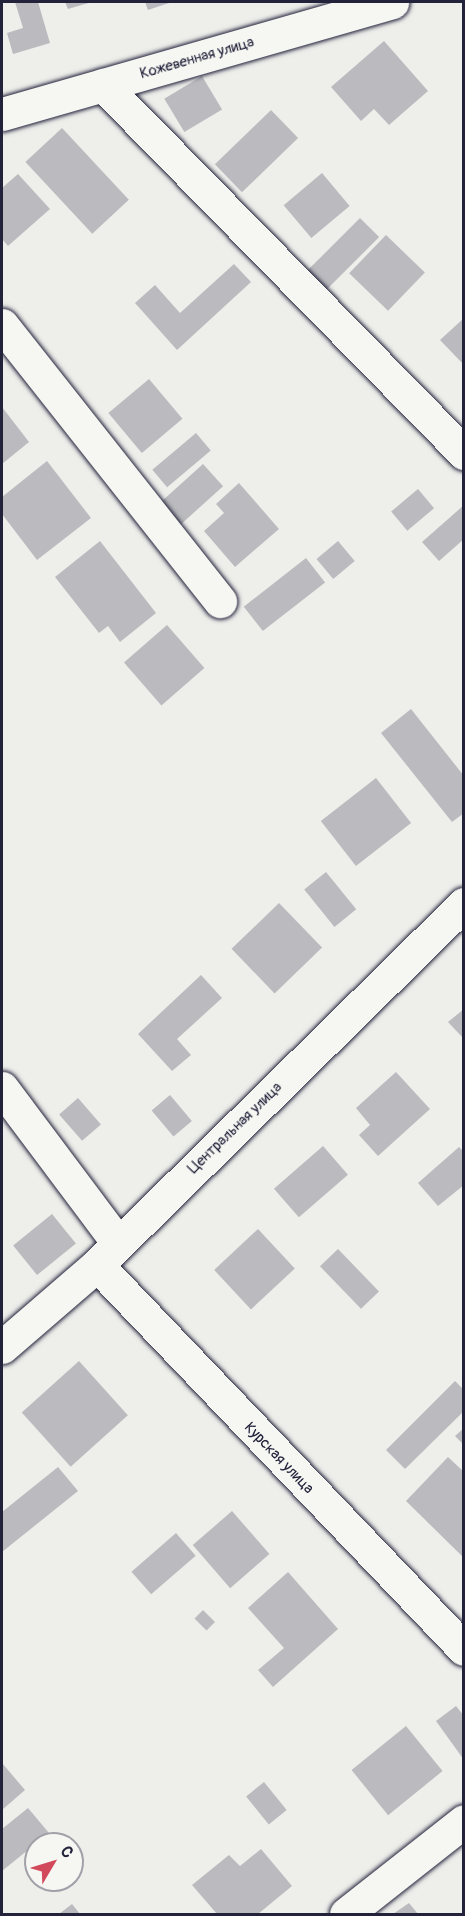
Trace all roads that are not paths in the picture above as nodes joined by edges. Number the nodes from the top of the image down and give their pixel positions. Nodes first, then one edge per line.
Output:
1 (392, 2) edge
2 (103, 85) junction
3 (2, 114) edge
4 (2, 325) edge
5 (464, 453) edge
6 (220, 601) dead end
7 (464, 904) edge
8 (2, 1088) edge
9 (107, 1254) junction
10 (2, 1347) edge
11 (464, 1649) edge
12 (464, 1821) edge
13 (346, 1914) edge

1 - 2 street, Кожевенная улица
2 - 3 street, Кожевенная улица
2 - 5 street
4 - 6 street
7 - 9 street, Центральная улица
8 - 9 street, Курская улица
9 - 10 street, Центральная улица
9 - 11 street, Курская улица
12 - 13 street

